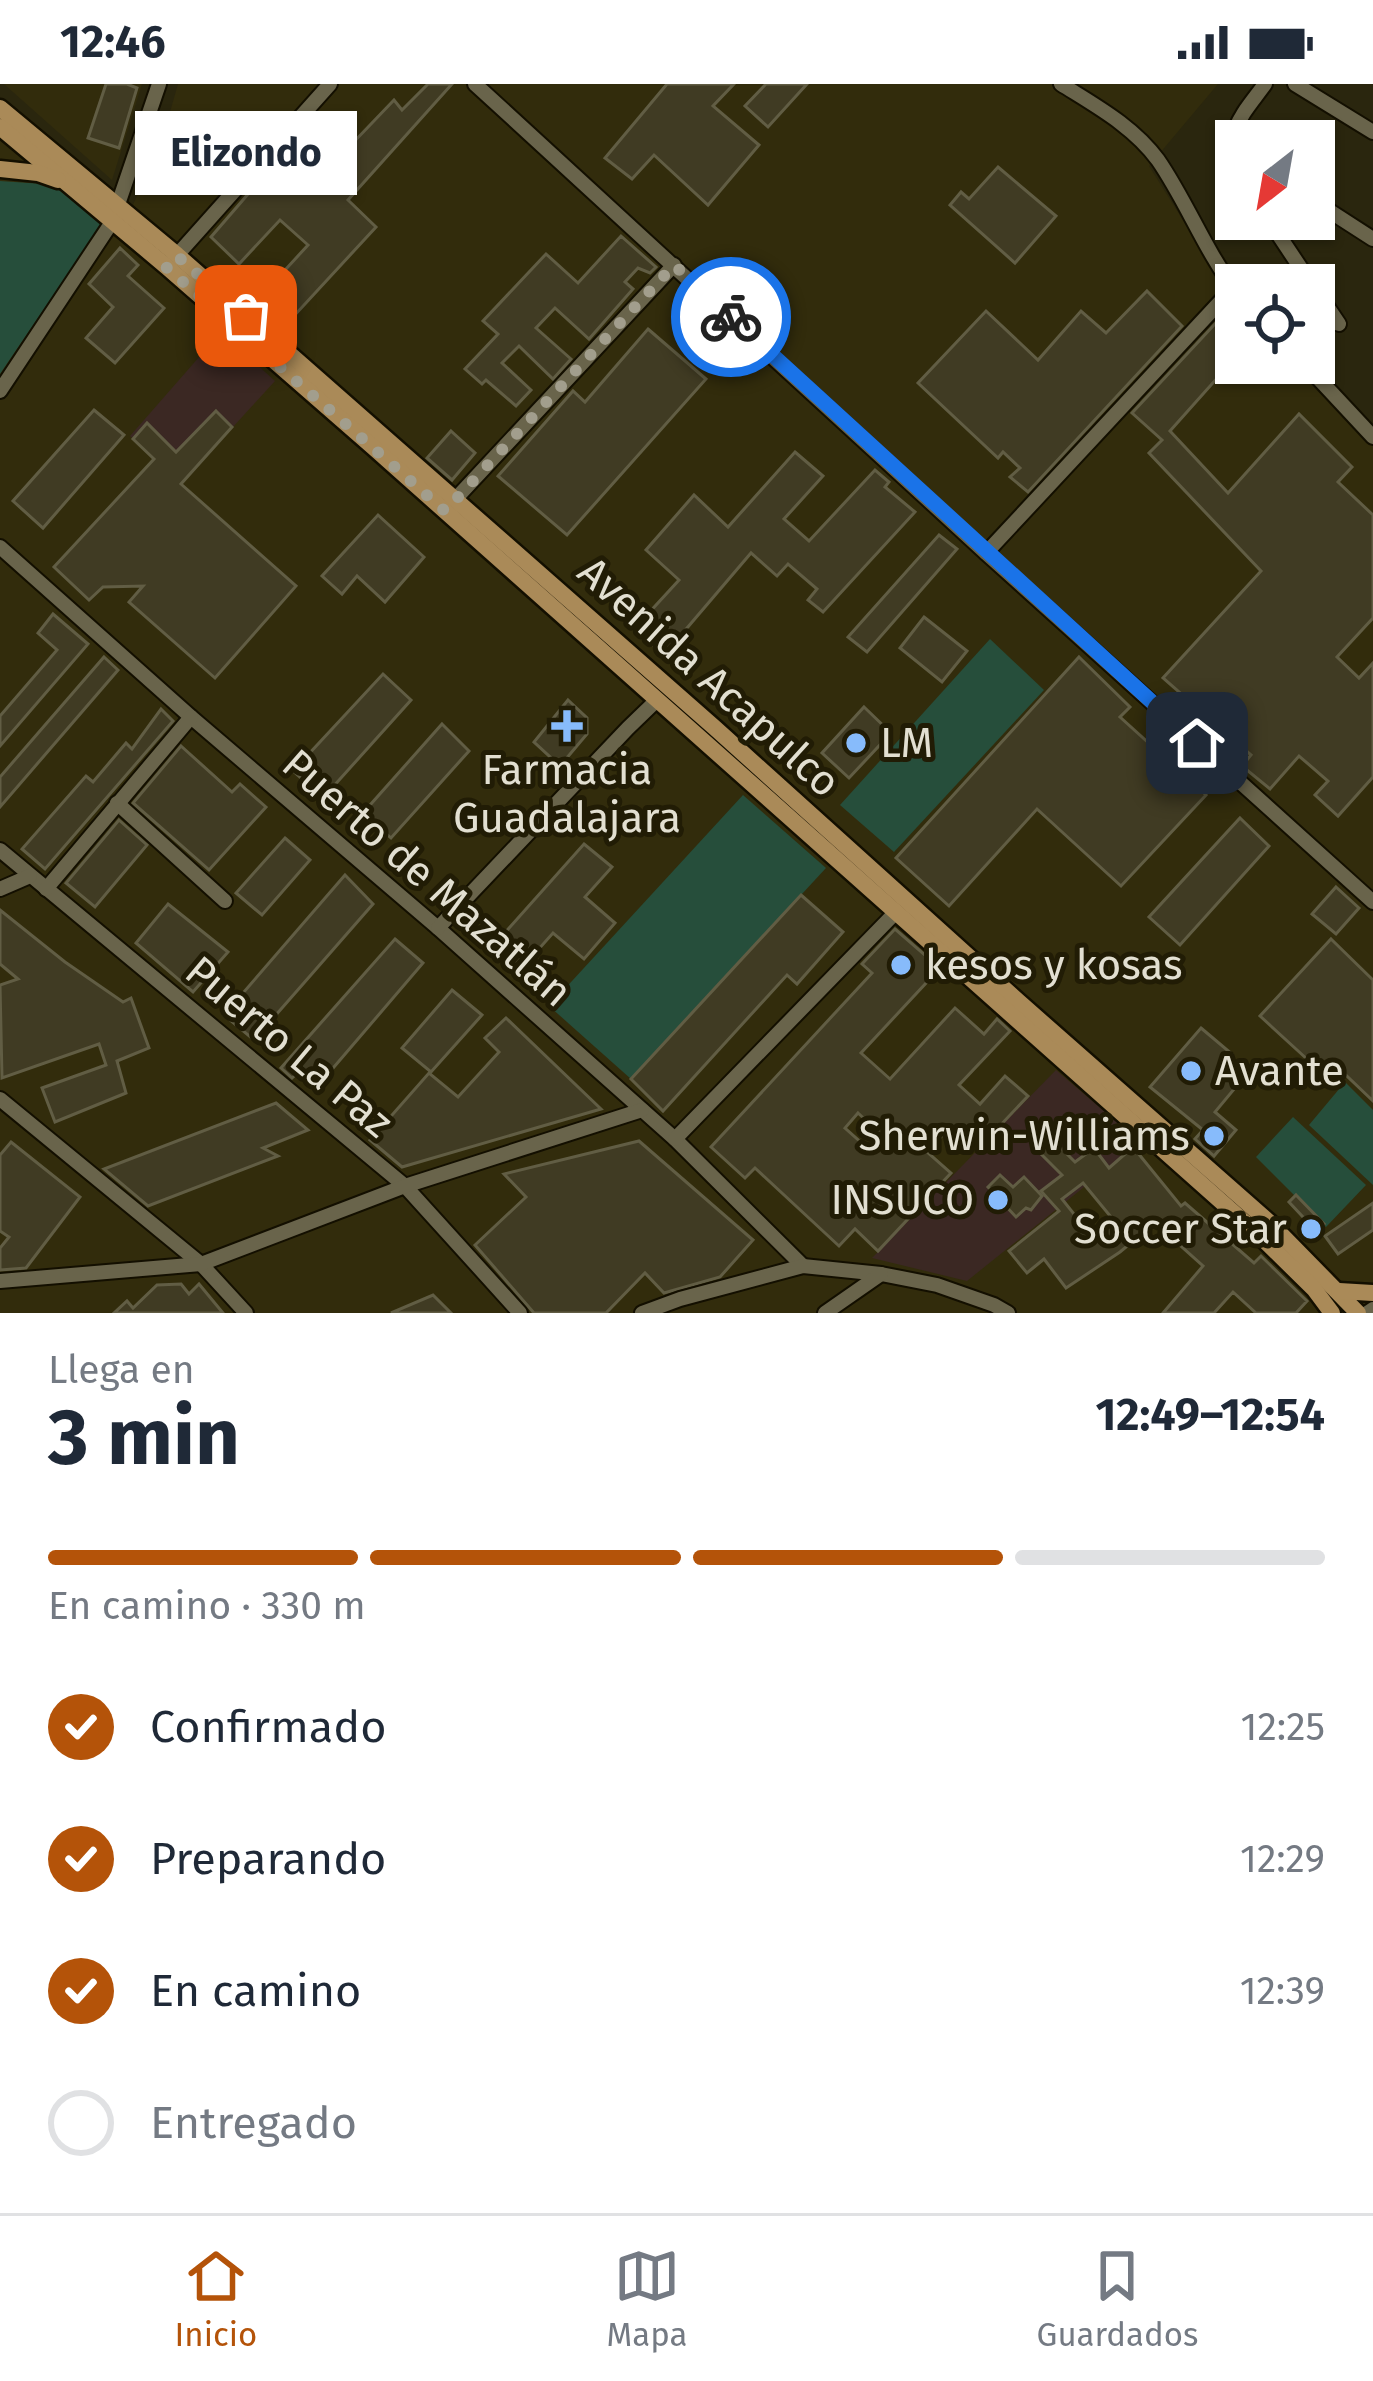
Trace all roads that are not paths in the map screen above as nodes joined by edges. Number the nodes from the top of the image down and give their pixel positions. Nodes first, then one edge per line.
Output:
1 (159, 84) edge
2 (330, 84) edge
3 (475, 84) edge
4 (1061, 84) edge
5 (1265, 84) edge
6 (1295, 84) edge
7 (0, 108) edge
8 (1238, 120) edge
9 (1373, 132) edge
10 (2, 134) edge
11 (0, 169) edge
12 (68, 184) junction
13 (115, 215) junction
14 (1335, 215) edge
15 (1373, 239) edge
16 (172, 261) junction
17 (1219, 264) edge
18 (674, 265) junction
19 (1215, 310) edge
20 (1335, 318) edge
21 (1339, 324) dead end
22 (1324, 384) edge
23 (0, 391) edge
24 (1373, 437) edge
25 (450, 505) junction
26 (0, 548) edge
27 (986, 553) junction
28 (657, 700) junction
29 (191, 717) junction
30 (117, 803) junction
31 (0, 850) edge
32 (30, 876) junction
33 (0, 889) edge
34 (46, 889) junction
35 (225, 901) dead end
36 (1373, 902) edge
37 (896, 912) junction
38 (438, 928) junction
39 (0, 1100) edge
40 (642, 1110) junction
41 (675, 1138) junction
42 (405, 1186) junction
43 (201, 1264) junction
44 (803, 1266) junction
45 (881, 1274) junction
46 (0, 1281) edge
47 (1339, 1291) junction
48 (1373, 1293) edge
49 (1366, 1312) edge
50 (246, 1313) edge
51 (520, 1313) edge
52 (642, 1313) edge
53 (825, 1313) edge
54 (1008, 1313) edge
55 (1332, 1313) edge

1 - 13 street
2 - 16 street
3 - 18 street
4 - 17 street
5 - 8 street
6 - 9 street
7 - 13 main road, Avenida Acapulco
10 - 12 main road, Avenida Acapulco
11 - 12 main road
12 - 13 main road, Avenida Acapulco
13 - 16 main road, Avenida Acapulco
13 - 23 street
14 - 15 street
16 - 25 main road, Avenida Acapulco
18 - 25 street
18 - 27 street
19 - 27 street
20 - 21 street
22 - 24 street
25 - 28 main road, Avenida Acapulco
25 - 47 main road, Avenida Acapulco
26 - 29 street, Puerto de Mazatlán
27 - 36 street
28 - 37 main road, Avenida Acapulco
28 - 38 street
29 - 30 street
29 - 38 street, Puerto de Mazatlán
30 - 34 street
30 - 35 street
31 - 32 street, Puerto La Paz
32 - 33 street
32 - 34 street, Puerto La Paz
34 - 42 street, Puerto La Paz
37 - 41 street
37 - 55 main road, Avenida Acapulco
38 - 40 street, Puerto de Mazatlán
39 - 43 street
40 - 41 street, Puerto de Mazatlán
40 - 42 street
41 - 44 street, Puerto de Mazatlán
42 - 43 street
42 - 51 street, Puerto La Paz
43 - 46 street
43 - 50 street
44 - 45 street
44 - 52 street
45 - 53 street
45 - 54 street
47 - 48 main road
47 - 49 main road, Avenida Acapulco

